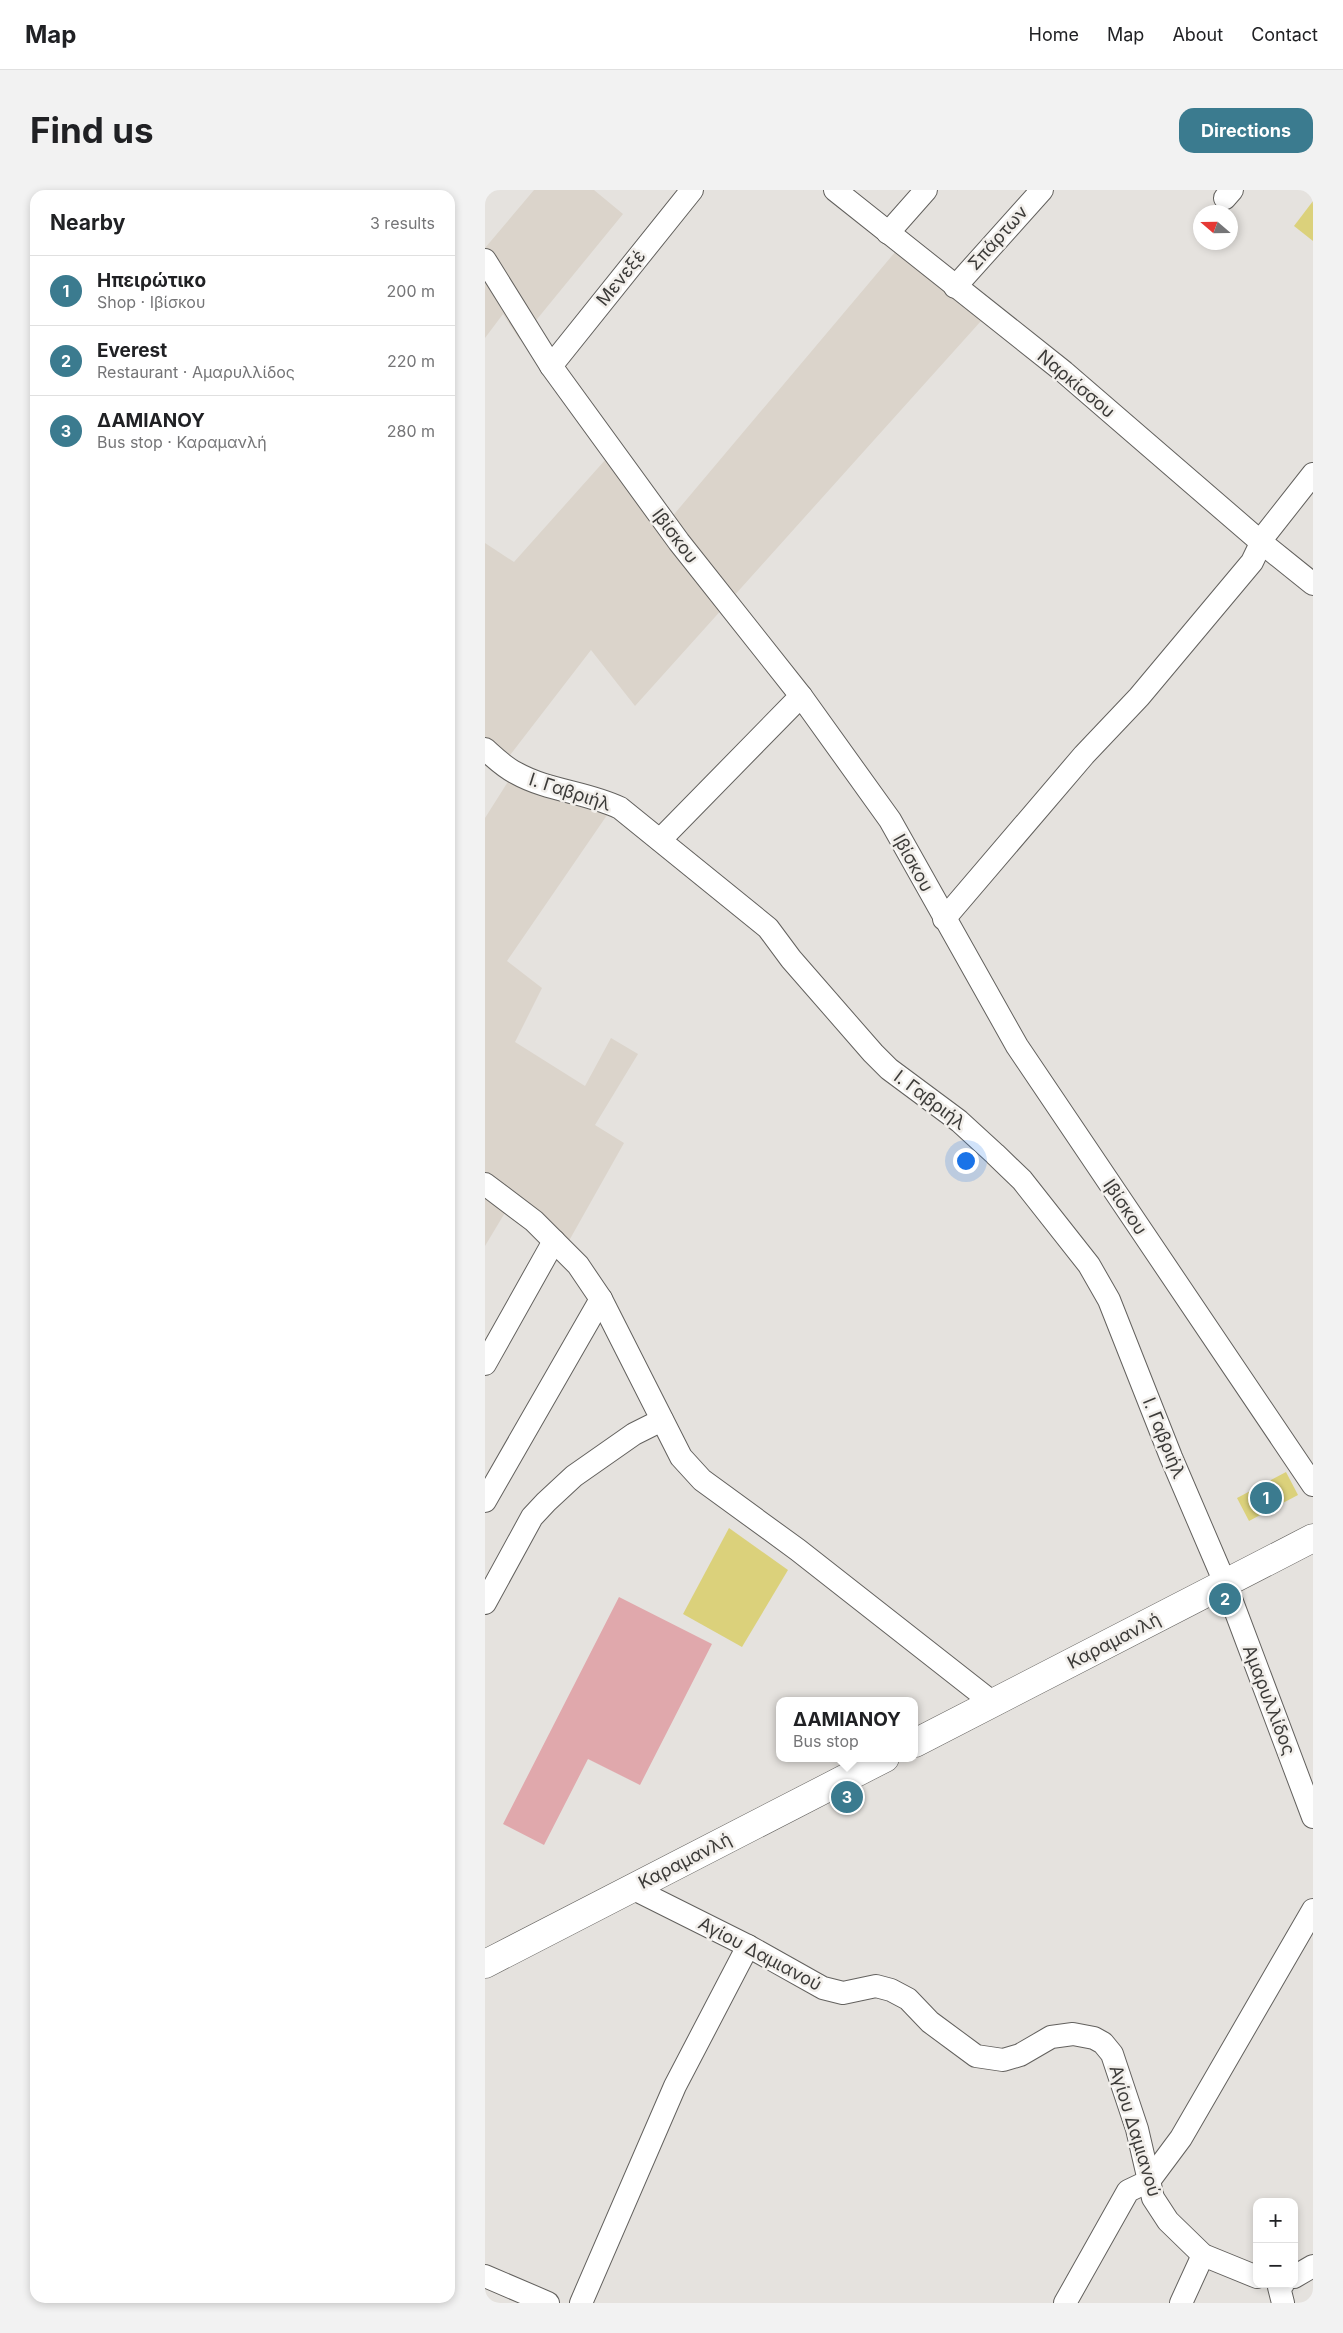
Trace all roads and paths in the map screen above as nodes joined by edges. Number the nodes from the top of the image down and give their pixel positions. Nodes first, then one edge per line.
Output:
1 (692, 190) edge
2 (835, 190) edge
3 (926, 190) edge
4 (1042, 190) edge
5 (888, 233) junction
6 (485, 260) edge
7 (955, 287) junction
8 (551, 366) junction
9 (1313, 474) edge
10 (1262, 543) junction
11 (1313, 584) edge
12 (801, 696) junction
13 (485, 749) edge
14 (660, 840) junction
15 (944, 919) junction
16 (485, 1184) edge
17 (554, 1241) junction
18 (601, 1300) junction
19 (485, 1364) edge
20 (662, 1420) junction
21 (1313, 1485) edge
22 (485, 1501) edge
23 (1313, 1538) edge
24 (1225, 1583) junction
25 (485, 1603) edge
26 (993, 1703) junction
27 (918, 1741) edge
28 (877, 1762) edge
29 (1313, 1816) edge
30 (632, 1888) junction
31 (1313, 1910) edge
32 (748, 1946) junction
33 (485, 1964) edge
34 (1149, 2181) junction
35 (1203, 2255) junction
36 (1313, 2266) edge
37 (1253, 2275) edge
38 (485, 2276) edge
39 (1298, 2276) edge
40 (547, 2303) edge
41 (581, 2303) edge
42 (1065, 2303) edge
43 (1181, 2303) edge

1 - 8 street, Μενεξέ
2 - 5 street, Ναρκίσσου
3 - 5 street
4 - 7 street, Σπάρτων
5 - 7 street, Ναρκίσσου
6 - 8 street, Ιβίσκου
7 - 10 street, Ναρκίσσου
8 - 12 street, Ιβίσκου
9 - 10 street
10 - 11 street, Ναρκίσσου
10 - 15 street
12 - 14 street
12 - 15 street, Ιβίσκου
13 - 14 street, Ι. Γαβριήλ
14 - 24 street, Ι. Γαβριήλ
15 - 21 street, Ιβίσκου
16 - 17 street
17 - 18 street
17 - 19 street
18 - 20 street
18 - 22 street
20 - 25 street
20 - 26 street
23 - 24 main road, Καραμανλή
24 - 26 main road, Καραμανλή
24 - 29 street, Αμαρυλλίδος
26 - 27 main road, Καραμανλή
28 - 30 main road, Καραμανλή
30 - 32 street, Αγίου Δαμιανού
30 - 33 main road, Καραμανλή
31 - 34 street
32 - 34 street, Αγίου Δαμιανού
32 - 41 street
34 - 35 street, Αγίου Δαμιανού
34 - 42 street
35 - 37 street, Αγίου Δαμιανού
35 - 43 street
36 - 39 street
38 - 40 street

